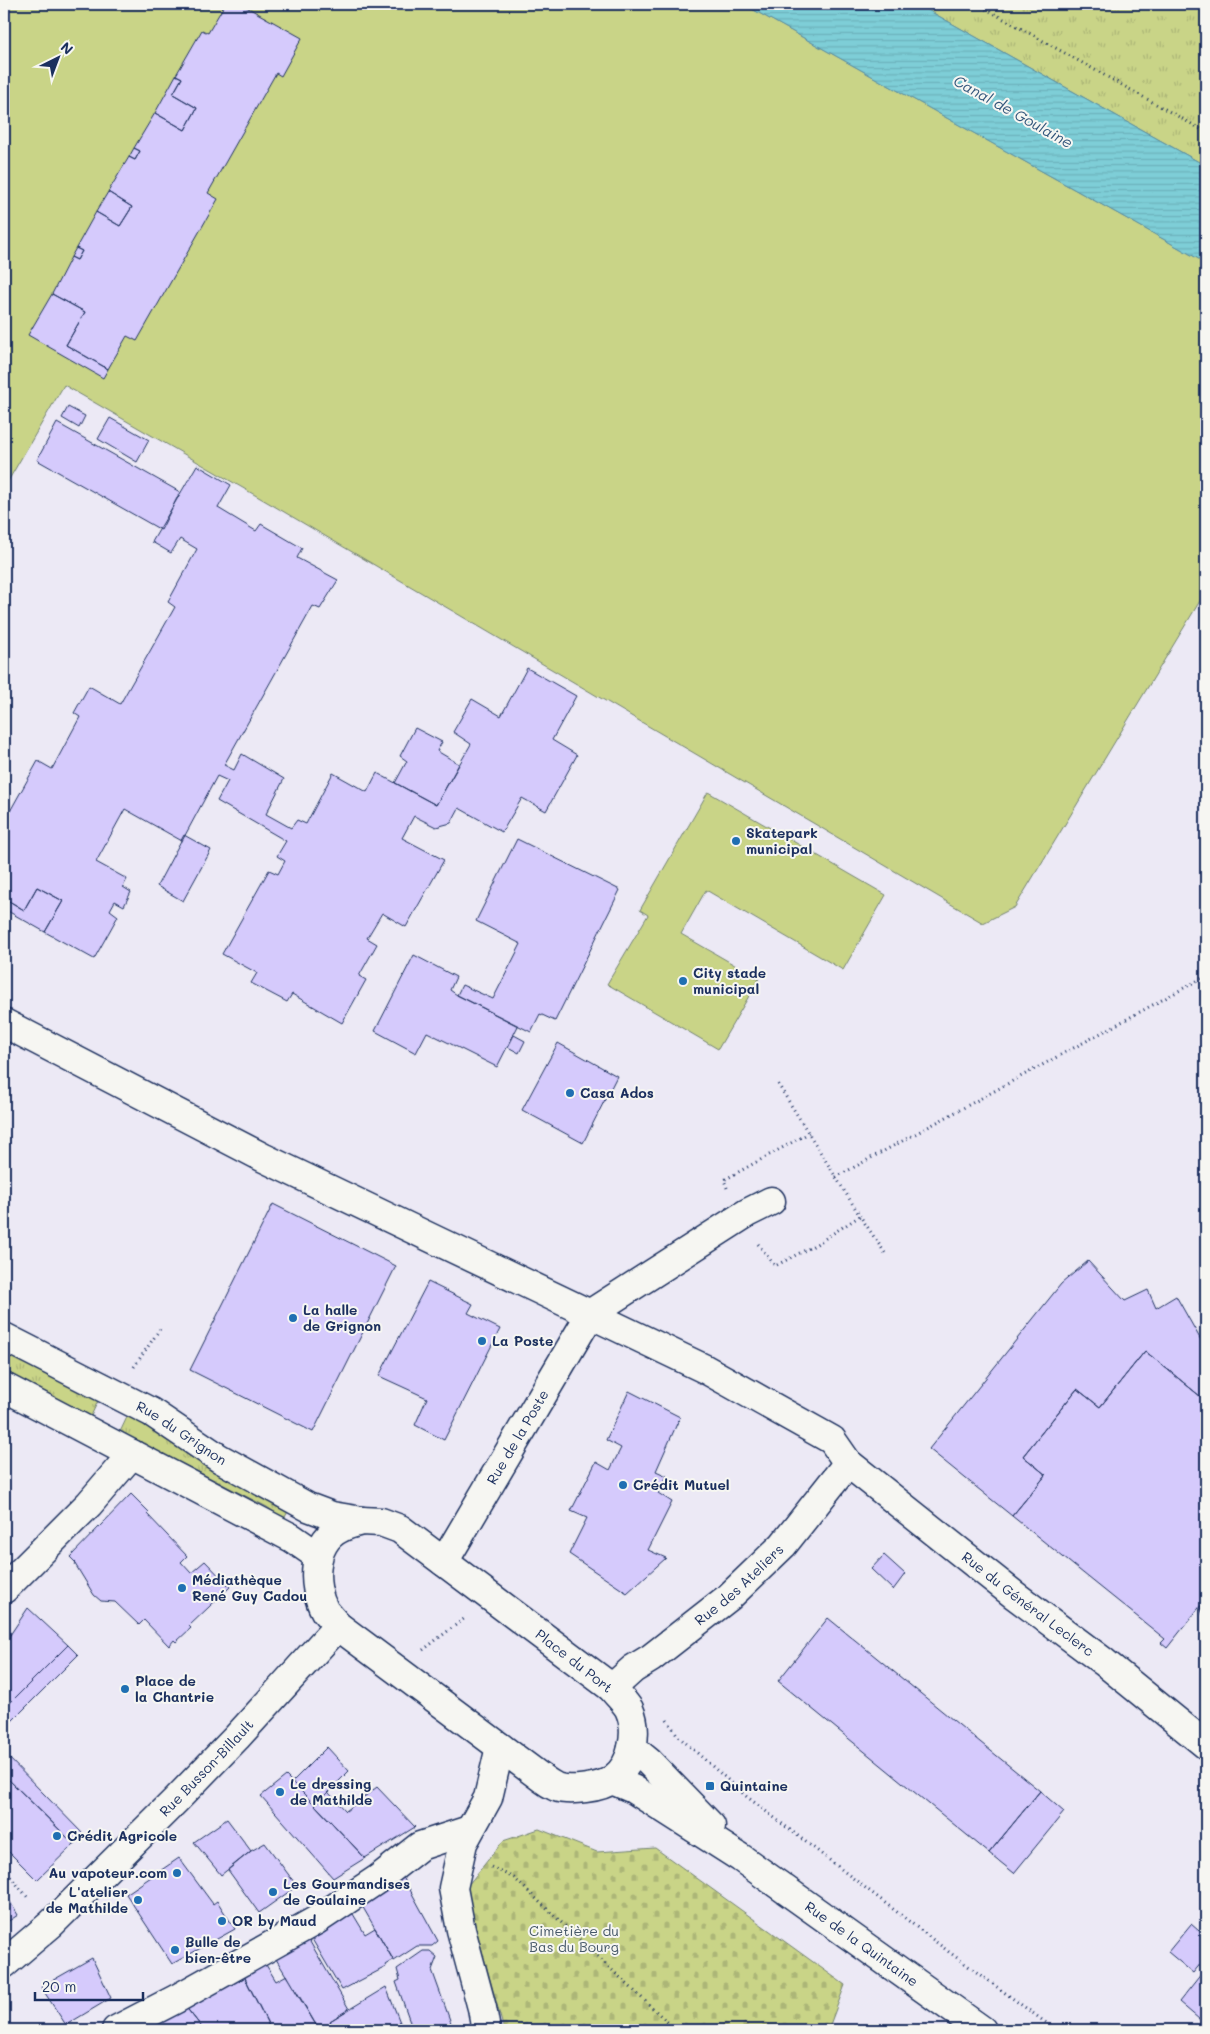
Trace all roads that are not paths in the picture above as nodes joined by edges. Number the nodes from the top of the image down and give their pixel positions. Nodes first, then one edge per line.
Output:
1 (4, 1023) edge
2 (771, 1201) dead end
3 (591, 1313) junction
4 (4, 1337) edge
5 (4, 1387) edge
6 (132, 1454) junction
7 (848, 1463) junction
8 (362, 1521) junction
9 (318, 1556) junction
10 (444, 1562) junction
11 (4, 1589) edge
12 (338, 1626) junction
13 (612, 1688) junction
14 (1206, 1745) edge
15 (500, 1746) junction
16 (632, 1748) junction
17 (612, 1780) junction
18 (469, 1830) junction
19 (741, 1858) junction
20 (4, 1964) edge
21 (116, 2030) edge
22 (486, 2030) edge
23 (982, 2030) edge

1 - 3 street, Rue du Général Leclerc
2 - 3 street
3 - 7 street, Rue du Général Leclerc
3 - 10 street, Rue de la Poste
4 - 8 street, Rue du Grignon
5 - 6 street
6 - 9 street
6 - 11 street
7 - 13 street, Rue des Ateliers
7 - 14 street, Rue du Général Leclerc
8 - 9 street, Place du Port
8 - 10 street, Place du Port
9 - 12 street
10 - 13 street, Place du Port
12 - 15 street
12 - 20 street, Rue Busson-Billault
13 - 16 street, Place du Port
15 - 17 street
15 - 18 street
16 - 17 street, Place du Port
16 - 19 street, Rue de la Quintaine
17 - 19 street, Rue de la Quintaine
18 - 21 street
18 - 22 street
19 - 23 street, Rue de la Quintaine

